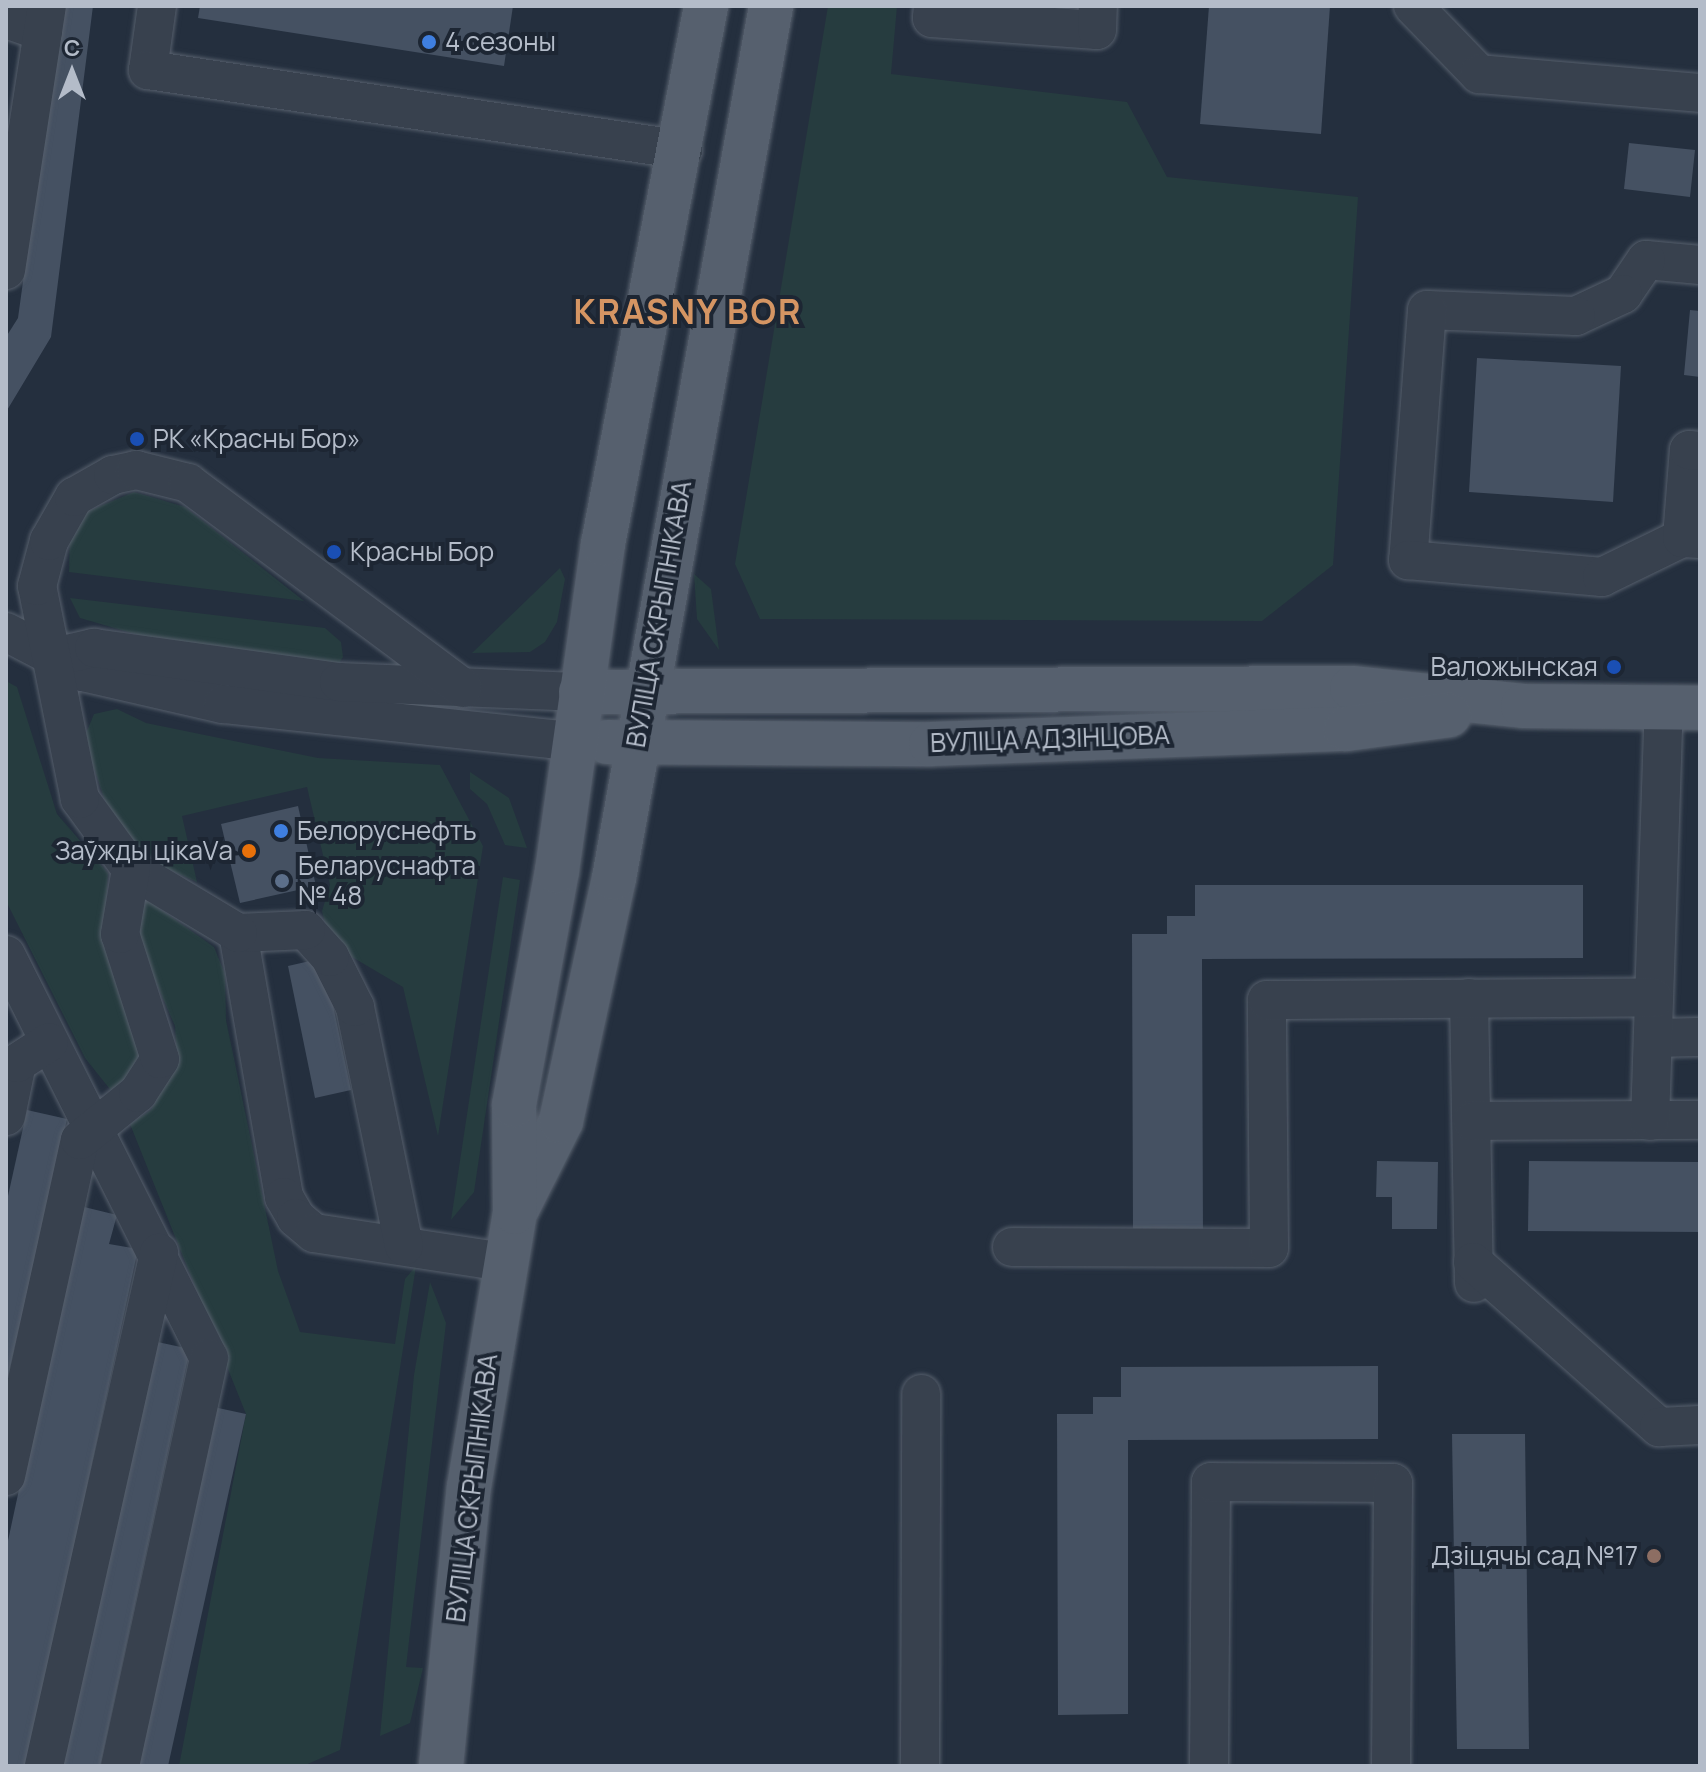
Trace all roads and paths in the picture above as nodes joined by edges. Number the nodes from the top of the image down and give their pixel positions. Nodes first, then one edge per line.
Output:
1 (157, 6) edge
2 (706, 6) edge
3 (771, 6) edge
4 (933, 6) edge
5 (1098, 6) edge
6 (1413, 6) edge
7 (6, 19) edge
8 (45, 19) edge
9 (1700, 93) edge
10 (16, 135) edge
11 (683, 150) junction
12 (8, 246) edge
13 (1700, 265) edge
14 (1700, 451) edge
15 (1691, 539) edge
16 (6, 632) edge
17 (56, 652) junction
18 (463, 688) junction
19 (581, 692) junction
20 (645, 692) junction
21 (1523, 706) junction
22 (1682, 707) edge
23 (576, 742) junction
24 (637, 742) junction
25 (131, 869) junction
26 (238, 933) junction
27 (6, 955) edge
28 (1654, 997) junction
29 (1469, 998) junction
30 (1700, 1037) edge
31 (1653, 1038) junction
32 (49, 1042) junction
33 (12, 1062) edge
34 (6, 1116) edge
35 (1700, 1120) edge
36 (1472, 1121) junction
37 (1650, 1121) junction
38 (96, 1125) junction
39 (515, 1212) junction
40 (404, 1246) junction
41 (1012, 1247) dead end
42 (159, 1253) junction
43 (503, 1262) junction
44 (921, 1394) dead end
45 (1700, 1425) edge
46 (6, 1476) edge
47 (44, 1766) edge
48 (120, 1766) edge
49 (441, 1766) edge
50 (920, 1766) edge
51 (1209, 1766) edge
52 (1391, 1766) edge

1 - 11 street
2 - 11 main road, ВУЛІЦА СКРЫПНІКАВА
3 - 20 main road, ВУЛІЦА СКРЫПНІКАВА
4 - 5 street
6 - 9 street
7 - 8 street
8 - 10 street
10 - 12 street
11 - 19 main road, ВУЛІЦА СКРЫПНІКАВА
13 - 15 street
14 - 15 street
16 - 17 street
17 - 18 street
17 - 18 street
17 - 23 street
17 - 25 street
18 - 19 street
19 - 20 main road, ВУЛІЦА АДЗІНЦОВА
19 - 23 main road, ВУЛІЦА СКРЫПНІКАВА
20 - 21 main road, ВУЛІЦА АДЗІНЦОВА
20 - 24 main road, ВУЛІЦА СКРЫПНІКАВА
21 - 22 main road, ВУЛІЦА АДЗІНЦОВА
21 - 24 main road, ВУЛІЦА АДЗІНЦОВА
22 - 28 street
23 - 24 main road, ВУЛІЦА АДЗІНЦОВА
23 - 39 main road, ВУЛІЦА СКРЫПНІКАВА
24 - 39 main road, ВУЛІЦА СКРЫПНІКАВА
25 - 26 street
25 - 38 street
26 - 40 street
26 - 40 street
27 - 32 street
28 - 29 street
28 - 31 street
29 - 36 street
29 - 41 street
30 - 31 street
31 - 37 street
32 - 33 street
32 - 38 street
33 - 34 street
35 - 37 street
36 - 37 street
36 - 45 street
38 - 42 street
38 - 46 street
39 - 43 main road, ВУЛІЦА СКРЫПНІКАВА
40 - 43 street
42 - 47 street
42 - 48 street
43 - 49 main road, ВУЛІЦА СКРЫПНІКАВА
44 - 50 street
51 - 52 street

